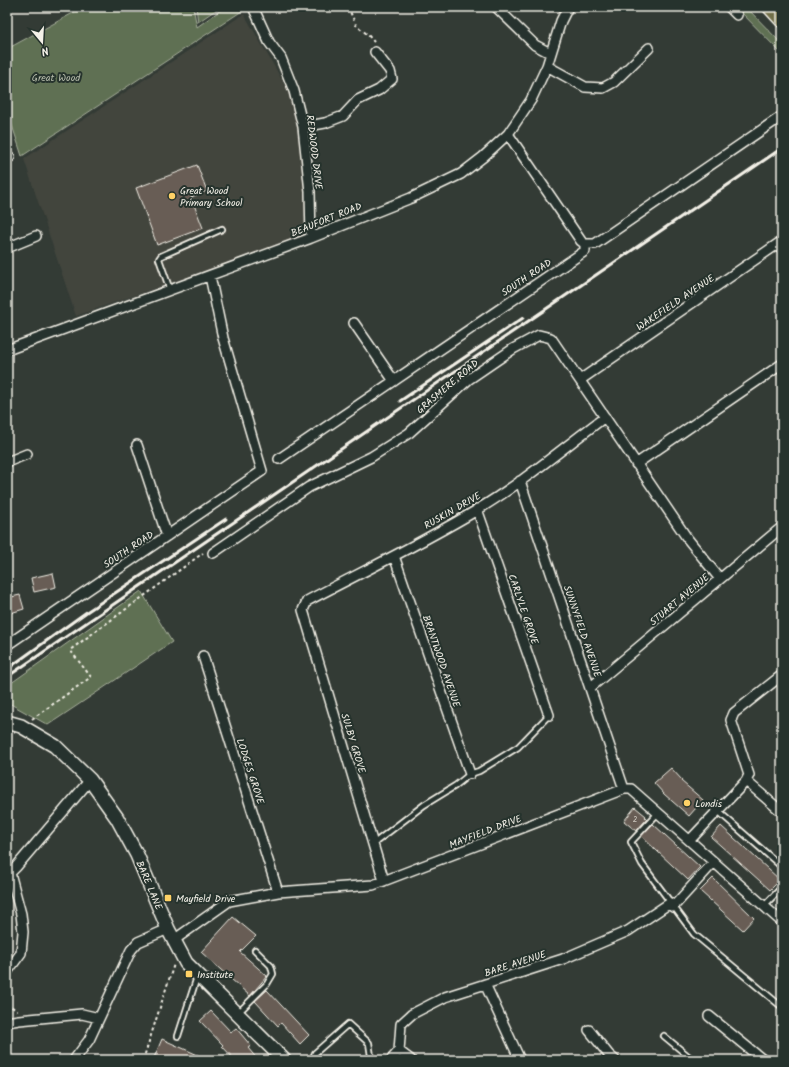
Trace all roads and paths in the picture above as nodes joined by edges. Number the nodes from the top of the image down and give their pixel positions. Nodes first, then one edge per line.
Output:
1 (253, 7) edge
2 (348, 7) edge
3 (496, 7) edge
4 (568, 7) edge
5 (729, 7) edge
6 (770, 7) edge
7 (737, 15) dead end
8 (782, 20) edge
9 (649, 48) dead end
10 (375, 52) joint
11 (550, 53) junction
12 (547, 66) junction
13 (782, 116) edge
14 (303, 127) junction
15 (508, 134) junction
16 (222, 229) dead end
17 (36, 236) dead end
18 (311, 238) junction
19 (782, 242) edge
20 (585, 244) junction
21 (7, 248) edge
22 (210, 276) junction
23 (170, 290) junction
24 (354, 323) dead end
25 (7, 350) edge
26 (782, 364) edge
27 (580, 380) junction
28 (394, 381) junction
29 (605, 417) junction
30 (137, 445) dead end
31 (27, 454) dead end
32 (279, 459) dead end
33 (7, 462) edge
34 (636, 464) junction
35 (520, 481) junction
36 (477, 510) junction
37 (782, 527) edge
38 (167, 536) junction
39 (213, 553) joint
40 (394, 556) junction
41 (720, 579) junction
42 (303, 610) joint
43 (7, 645) edge
44 (203, 656) dead end
45 (782, 674) edge
46 (591, 687) junction
47 (550, 715) joint
48 (7, 722) edge
49 (22, 726) junction
50 (470, 774) junction
51 (90, 780) junction
52 (746, 781) junction
53 (624, 789) junction
54 (718, 811) junction
55 (658, 812) junction
56 (782, 812) edge
57 (690, 840) junction
58 (373, 844) junction
59 (714, 862) junction
60 (782, 867) edge
61 (8, 872) edge
62 (384, 881) junction
63 (782, 887) edge
64 (278, 892) junction
65 (671, 905) junction
66 (764, 906) junction
67 (782, 922) edge
68 (174, 939) junction
69 (255, 950) dead end
70 (7, 972) edge
71 (197, 975) junction
72 (485, 984) junction
73 (782, 1007) edge
74 (238, 1014) junction
75 (709, 1016) dead end
76 (98, 1018) junction
77 (7, 1022) edge
78 (589, 1030) dead end
79 (178, 1036) dead end
80 (664, 1036) dead end
81 (399, 1051) junction
82 (279, 1058) edge
83 (74, 1060) edge
84 (143, 1060) edge
85 (312, 1060) edge
86 (374, 1060) edge
87 (391, 1060) edge
88 (411, 1060) edge
89 (520, 1060) edge
90 (615, 1060) edge
91 (693, 1060) edge
92 (763, 1060) edge

1 - 14 street, REDWOOD DRIVE
2 - 10 path
3 - 11 street
4 - 11 street, BEAUFORT ROAD
5 - 7 street
6 - 8 main road
9 - 12 street
10 - 14 street
11 - 12 street, BEAUFORT ROAD
12 - 15 street, BEAUFORT ROAD
13 - 20 street
14 - 18 street, REDWOOD DRIVE
15 - 18 street, BEAUFORT ROAD
15 - 20 street
16 - 23 lane
17 - 21 street
18 - 22 street, BEAUFORT ROAD
19 - 27 street, WAKEFIELD AVENUE
20 - 28 street, SOUTH ROAD
22 - 23 street, BEAUFORT ROAD
22 - 38 street, SOUTH ROAD
23 - 25 street, BEAUFORT ROAD
24 - 28 street
26 - 34 street
27 - 29 street, GRASMERE ROAD
27 - 39 street, GRASMERE ROAD
28 - 32 street, SOUTH ROAD
29 - 34 street, GRASMERE ROAD
29 - 35 street, RUSKIN DRIVE
30 - 38 street
31 - 33 street
34 - 41 street, GRASMERE ROAD
35 - 36 street, RUSKIN DRIVE
35 - 46 street, SUNNYFIELD AVENUE
36 - 40 street, RUSKIN DRIVE
36 - 47 street, CARLYLE GROVE
37 - 41 street, STUART AVENUE
38 - 43 street, SOUTH ROAD
39 - 49 path
40 - 42 street, RUSKIN DRIVE
40 - 50 street, BRANTWOOD AVENUE
41 - 46 street, STUART AVENUE
42 - 58 street, SULBY GROVE
44 - 64 street, LODGES GROVE
45 - 52 street
46 - 53 street, SUNNYFIELD AVENUE
47 - 50 lane
48 - 49 main road, BARE LANE
49 - 51 main road, BARE LANE
50 - 58 lane
51 - 61 street
51 - 68 main road, BARE LANE
52 - 54 street
52 - 56 street
53 - 55 street
53 - 62 street, MAYFIELD DRIVE
54 - 57 street
54 - 60 lane
55 - 57 street
55 - 65 lane
57 - 59 street
58 - 62 street, SULBY GROVE
59 - 65 street, BARE AVENUE
59 - 66 street
61 - 70 street
62 - 64 street, MAYFIELD DRIVE
63 - 66 lane
64 - 68 street, MAYFIELD DRIVE
65 - 72 street, BARE AVENUE
65 - 73 lane
66 - 67 street
68 - 71 main road, BARE LANE
68 - 76 street, MAYFIELD DRIVE
68 - 84 path
69 - 74 lane
71 - 74 main road, BARE LANE
71 - 79 lane
72 - 81 street, BARE AVENUE
72 - 89 street
74 - 82 main road, BARE LANE
75 - 92 street
76 - 77 street
76 - 83 street, MAYFIELD DRIVE
78 - 90 street
80 - 91 lane
81 - 87 street
81 - 88 street
85 - 86 lane

